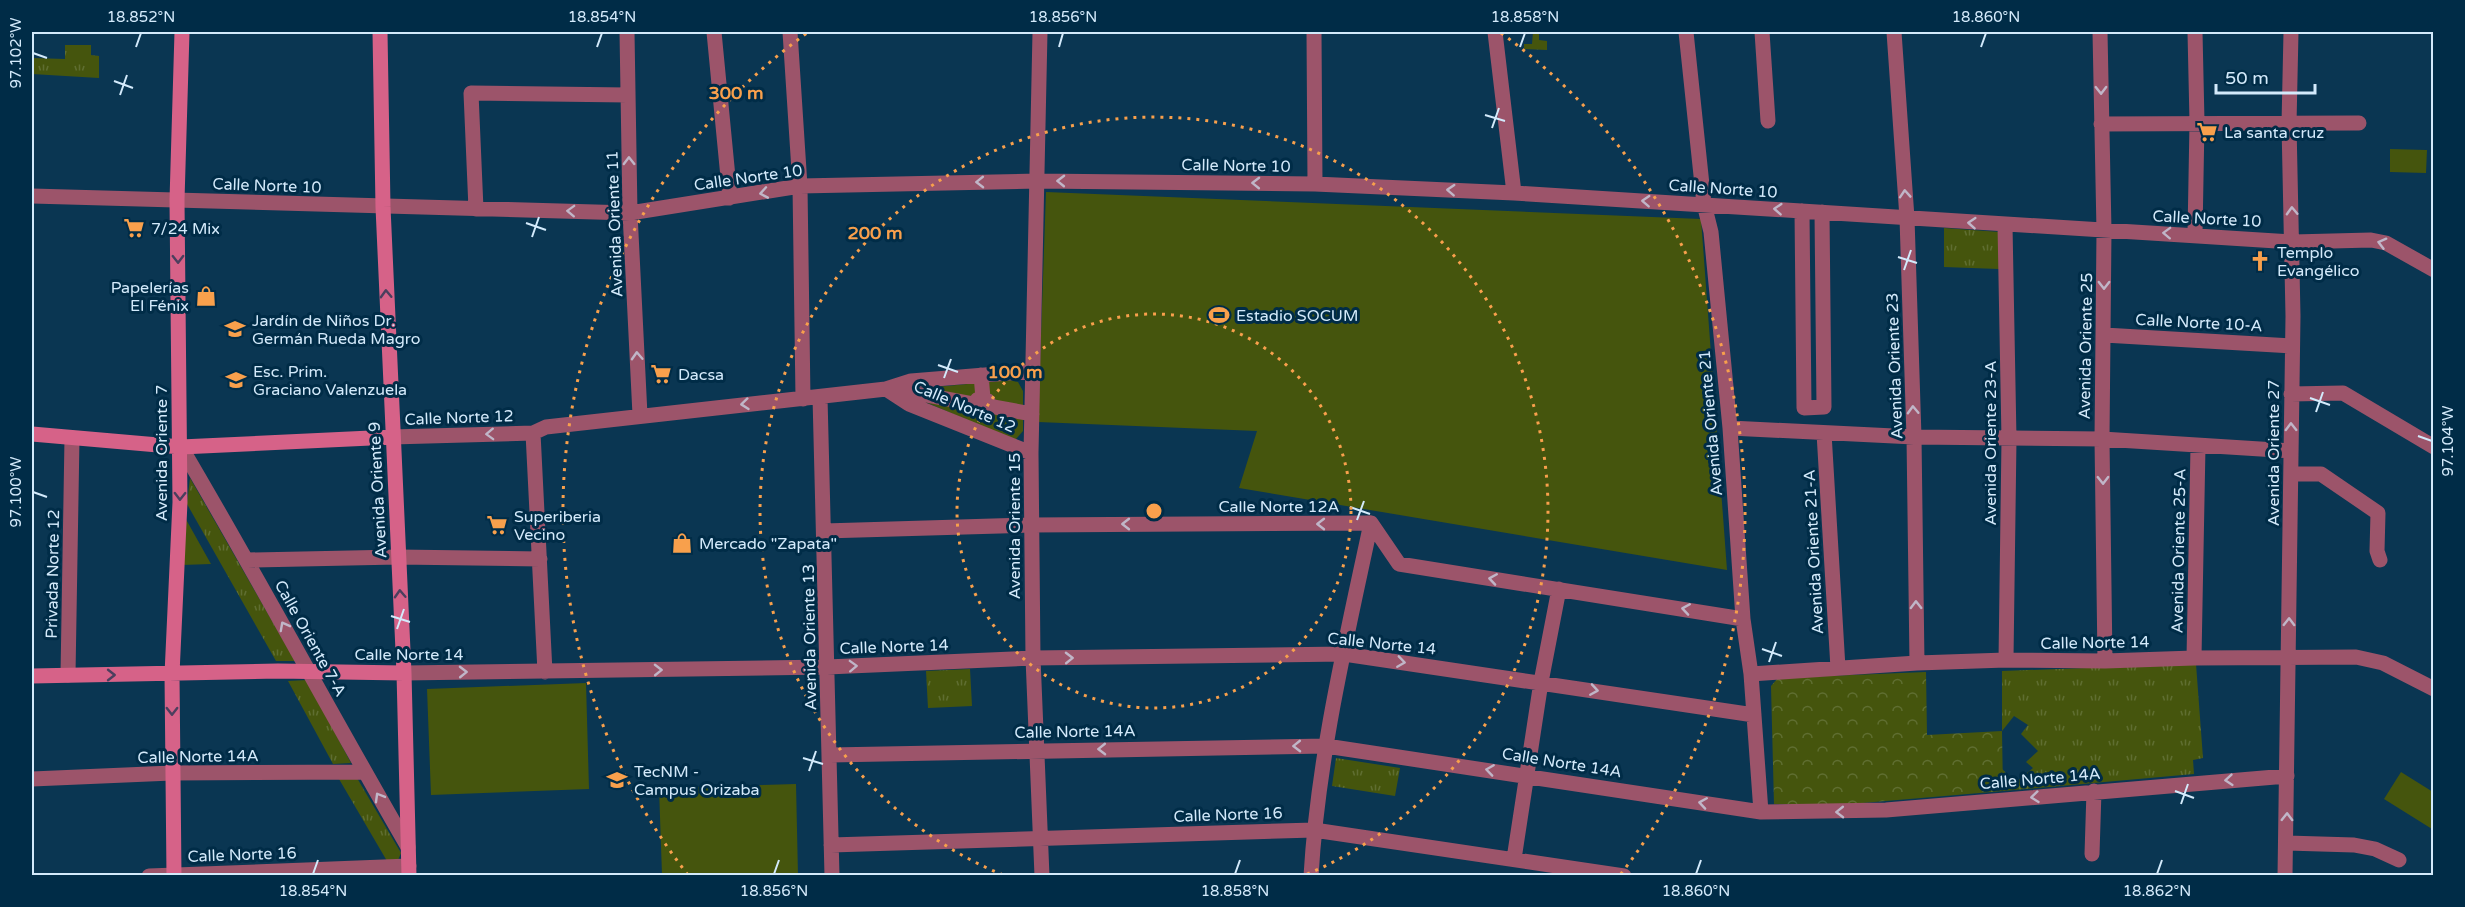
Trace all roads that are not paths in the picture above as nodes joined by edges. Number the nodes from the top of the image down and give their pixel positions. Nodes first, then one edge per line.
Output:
1 (182, 32) edge
2 (380, 32) edge
3 (627, 32) edge
4 (714, 32) edge
5 (790, 32) edge
6 (1040, 32) edge
7 (1314, 32) edge
8 (1495, 32) edge
9 (1686, 32) edge
10 (1762, 32) edge
11 (1894, 32) edge
12 (2100, 32) edge
13 (2195, 32) edge
14 (2291, 32) edge
15 (628, 95) junction
16 (1768, 121) dead end
17 (2197, 122) junction
18 (2359, 123) dead end
19 (2101, 124) junction
20 (2289, 124) junction
21 (1038, 181) junction
22 (1315, 184) junction
23 (800, 186) junction
24 (1514, 193) junction
25 (32, 196) edge
26 (730, 198) junction
27 (177, 200) junction
28 (1704, 204) junction
29 (383, 207) junction
30 (476, 208) junction
31 (1802, 211) junction
32 (1822, 212) junction
33 (630, 213) junction
34 (1907, 218) junction
35 (2006, 225) junction
36 (2104, 231) junction
37 (2195, 234) junction
38 (2293, 242) junction
39 (2433, 270) edge
40 (1823, 322) junction
41 (1803, 323) junction
42 (2104, 335) junction
43 (2292, 346) junction
44 (1034, 371) junction
45 (981, 375) junction
46 (886, 389) junction
47 (910, 392) junction
48 (2290, 394) junction
49 (820, 398) junction
50 (803, 399) junction
51 (982, 405) junction
52 (1032, 414) junction
53 (640, 415) junction
54 (1730, 428) junction
55 (973, 430) junction
56 (533, 433) junction
57 (32, 434) edge
58 (1824, 434) junction
59 (392, 437) junction
60 (1914, 437) junction
61 (72, 438) junction
62 (2009, 439) junction
63 (2102, 439) junction
64 (2198, 446) junction
65 (181, 447) junction
66 (2433, 447) edge
67 (2291, 451) junction
68 (1031, 453) junction
69 (2291, 474) junction
70 (1371, 523) junction
71 (1031, 525) junction
72 (825, 531) junction
73 (398, 557) junction
74 (540, 559) junction
75 (248, 560) junction
76 (2380, 560) dead end
77 (1559, 589) junction
78 (1743, 619) junction
79 (1344, 654) junction
80 (2288, 657) junction
81 (1033, 658) junction
82 (2194, 658) junction
83 (2006, 660) junction
84 (2105, 661) junction
85 (1917, 663) junction
86 (827, 667) junction
87 (1838, 668) junction
88 (308, 672) junction
89 (545, 672) junction
90 (404, 673) junction
91 (172, 674) junction
92 (1751, 674) junction
93 (68, 675) junction
94 (32, 676) edge
95 (1541, 682) junction
96 (2433, 689) edge
97 (1754, 715) junction
98 (1326, 746) junction
99 (1037, 749) junction
100 (830, 755) junction
101 (364, 772) junction
102 (172, 773) junction
103 (1527, 775) junction
104 (2287, 776) junction
105 (32, 779) edge
106 (2094, 791) junction
107 (1761, 812) junction
108 (1314, 830) junction
109 (1041, 839) junction
110 (2287, 843) junction
111 (831, 845) junction
112 (408, 847) junction
113 (2092, 854) dead end
114 (1514, 860) junction
115 (2400, 860) dead end
116 (409, 871) edge
117 (174, 875) edge
118 (149, 876) edge
119 (831, 876) edge
120 (1042, 876) edge
121 (1311, 876) edge
122 (1624, 876) edge
123 (2285, 876) edge

1 - 27 street, Avenida Oriente 7
2 - 29 street, Avenida Oriente 9
3 - 15 street, Avenida Oriente 11
4 - 26 street
5 - 23 street
6 - 21 street, Avenida Oriente 15
7 - 22 street
8 - 24 street
9 - 28 street, Avenida Oriente 21
10 - 16 street
34 -> 11 street, Avenida Oriente 23
12 -> 19 street, Avenida Oriente 25
13 - 17 street
14 - 20 street, Avenida Oriente 27
15 - 30 street
33 -> 15 street, Avenida Oriente 11
17 - 19 street
17 - 20 street
17 - 37 street
18 - 20 street
19 - 36 street, Avenida Oriente 25
38 -> 20 street, Avenida Oriente 27
22 -> 21 street, Calle Norte 10
21 -> 23 street, Calle Norte 10
21 - 44 street, Avenida Oriente 15
24 -> 22 street, Calle Norte 10
23 -> 26 street, Calle Norte 10
23 - 50 street
28 -> 24 street, Calle Norte 10
25 - 27 street, Calle Norte 10
26 - 33 street, Calle Norte 10
27 - 29 street, Calle Norte 10
27 -> 65 street, Avenida Oriente 7
31 -> 28 street, Calle Norte 10
28 - 54 street, Avenida Oriente 21
29 - 30 street, Calle Norte 10
59 -> 29 street, Avenida Oriente 9
33 -> 30 street, Calle Norte 10
31 - 32 street, Calle Norte 10
31 - 41 street
32 - 34 street, Calle Norte 10
32 - 40 street
53 -> 33 street, Avenida Oriente 11
35 -> 34 street, Calle Norte 10
60 -> 34 street, Avenida Oriente 23
35 - 36 street, Calle Norte 10
35 - 62 street, Avenida Oriente 23-A
37 -> 36 street, Calle Norte 10
36 -> 42 street, Avenida Oriente 25
37 - 38 street, Calle Norte 10
39 -> 38 street, Calle Norte 10
38 - 43 street, Avenida Oriente 27
40 - 41 street
40 - 41 street
42 - 43 street, Calle Norte 10-A
42 - 63 street, Avenida Oriente 25
43 - 48 street, Avenida Oriente 27
44 - 45 street, Calle Norte 12
44 - 52 street, Avenida Oriente 15
45 - 47 street, Calle Norte 12
45 - 51 street
46 - 47 street, Calle Norte 12
46 - 47 street, Calle Norte 12
46 - 49 street, Calle Norte 12
47 - 51 street
47 - 55 street, Calle Norte 12
48 - 66 street
67 -> 48 street, Avenida Oriente 27
49 - 50 street, Calle Norte 12
49 - 72 street, Avenida Oriente 13
50 -> 53 street, Calle Norte 12
51 - 52 street
51 - 55 street
52 - 68 street, Avenida Oriente 15
53 - 56 street, Calle Norte 12
54 - 58 street
54 - 78 street, Avenida Oriente 21
55 - 68 street, Calle Norte 12
56 -> 59 street, Calle Norte 12
56 - 74 street
57 - 61 street, Calle Norte 12
58 - 60 street
58 - 87 street, Avenida Oriente 21-A
59 - 65 street, Calle Norte 12
59 - 73 street, Avenida Oriente 9
60 - 62 street
85 -> 60 street, Avenida Oriente 23
61 - 65 street, Calle Norte 12
61 - 93 street, Privada Norte 12
62 - 63 street
62 - 83 street, Avenida Oriente 23-A
63 - 64 street
63 -> 84 street, Avenida Oriente 25
64 - 67 street
64 - 82 street, Avenida Oriente 25-A
65 - 75 street, Calle Oriente 7-A
65 -> 91 street, Avenida Oriente 7
67 - 69 street, Avenida Oriente 27
68 - 71 street, Avenida Oriente 15
69 - 76 street
80 -> 69 street, Avenida Oriente 27
70 -> 71 street, Calle Norte 12A
77 -> 70 street
70 - 79 street
71 - 72 street, Calle Norte 12A
71 - 81 street, Avenida Oriente 15
72 - 86 street, Avenida Oriente 13
73 - 74 street
73 - 75 street
90 -> 73 street, Avenida Oriente 9
74 - 89 street
88 -> 75 street, Calle Oriente 7-A
78 -> 77 street
77 - 95 street
78 - 92 street, Avenida Oriente 21
81 -> 79 street, Calle Norte 14
79 -> 95 street, Calle Norte 14
79 - 98 street
80 - 82 street, Calle Norte 14
80 - 96 street, Calle Norte 14
80 - 104 street, Avenida Oriente 27
86 -> 81 street, Calle Norte 14
81 - 99 street, Avenida Oriente 15
82 - 84 street, Calle Norte 14
83 - 84 street, Calle Norte 14
83 - 85 street, Calle Norte 14
85 - 87 street, Calle Norte 14
89 -> 86 street, Calle Norte 14
86 - 100 street, Avenida Oriente 13
87 - 92 street, Calle Norte 14
88 - 90 street, Calle Norte 14
88 - 91 street, Calle Norte 14
88 - 101 street, Calle Oriente 7-A
90 -> 89 street, Calle Norte 14
90 - 112 street, Avenida Oriente 9
93 -> 91 street, Calle Norte 14
91 -> 102 street, Avenida Oriente 7
92 - 97 street, Avenida Oriente 21
93 - 94 street, Calle Norte 14
95 -> 97 street, Calle Norte 14
95 - 103 street
97 - 107 street, Avenida Oriente 21
98 -> 99 street, Calle Norte 14A
103 -> 98 street, Calle Norte 14A
98 - 108 street
99 - 100 street, Calle Norte 14A
99 - 109 street, Avenida Oriente 15
100 - 111 street, Avenida Oriente 13
101 - 102 street, Calle Norte 14A
112 -> 101 street, Calle Oriente 7-A
102 - 105 street, Calle Norte 14A
102 - 117 street, Avenida Oriente 7
107 -> 103 street, Calle Norte 14A
103 - 114 street
104 -> 106 street, Calle Norte 14A
110 -> 104 street, Avenida Oriente 27
106 -> 107 street, Calle Norte 14A
106 - 113 street
108 - 109 street, Calle Norte 16
108 - 114 street, Calle Norte 16
108 - 121 street
109 - 111 street, Calle Norte 16
109 - 120 street, Avenida Oriente 15
110 - 115 street
110 - 123 street, Avenida Oriente 27
111 - 119 street, Avenida Oriente 13
112 - 116 street, Avenida Oriente 9
114 - 122 street, Calle Norte 16
116 - 117 street, Calle Norte 16
117 - 118 street, Calle Norte 16

